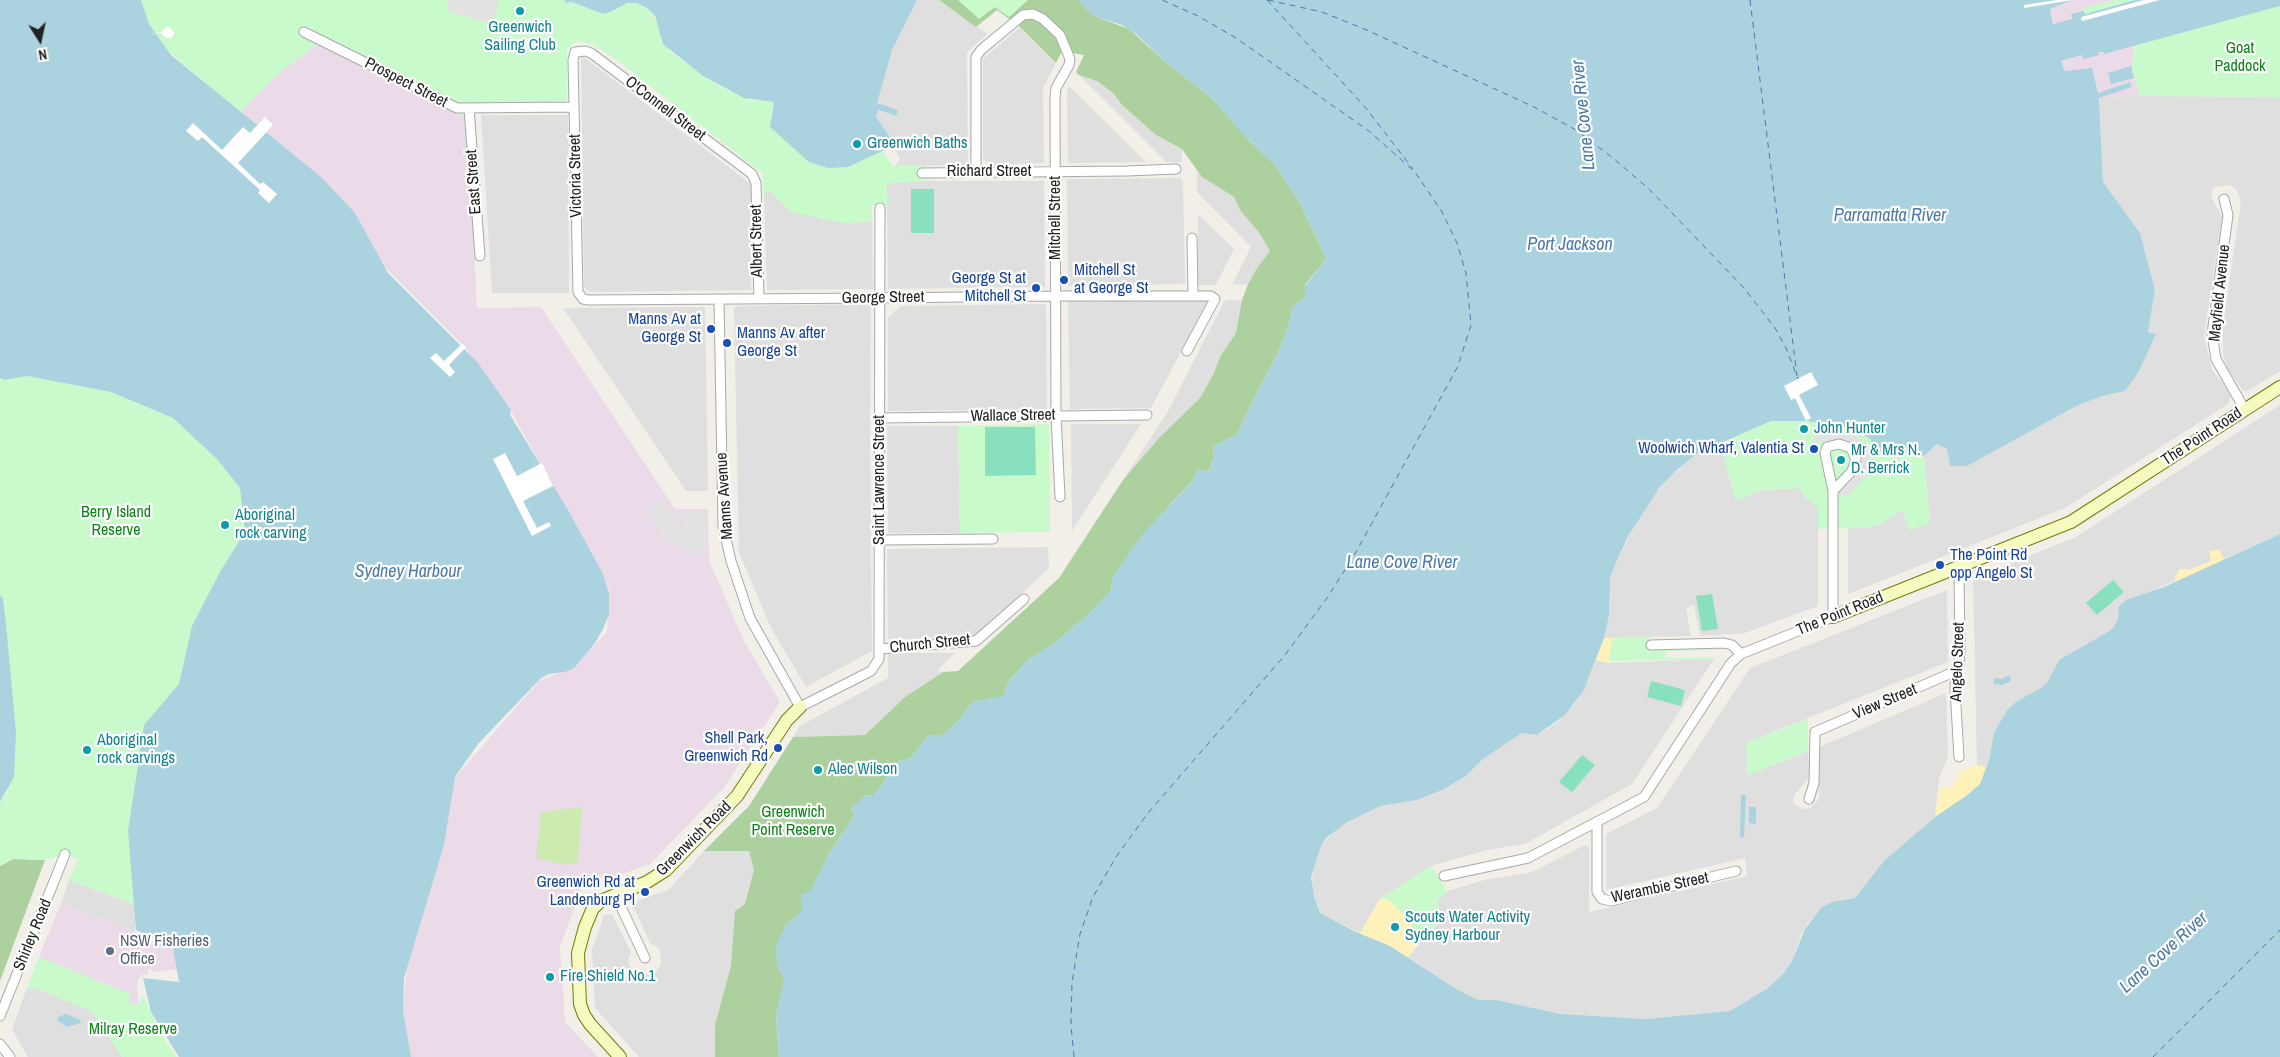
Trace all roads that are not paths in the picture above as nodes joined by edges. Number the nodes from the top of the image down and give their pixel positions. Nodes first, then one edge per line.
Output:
1 (304, 32) dead end
2 (573, 60) joint
3 (574, 107) junction
4 (469, 108) junction
5 (1176, 169) dead end
6 (976, 172) junction
7 (1056, 172) junction
8 (922, 173) dead end
9 (756, 183) joint
10 (2224, 199) dead end
11 (880, 208) dead end
12 (1192, 238) dead end
13 (480, 256) dead end
14 (578, 292) joint
15 (1193, 295) junction
16 (1056, 296) junction
17 (879, 298) junction
18 (719, 299) junction
19 (759, 299) junction
20 (1187, 351) dead end
21 (2280, 387) edge
22 (2245, 410) junction
23 (1147, 415) dead end
24 (1056, 416) junction
25 (879, 418) junction
26 (1833, 491) junction
27 (1060, 497) dead end
28 (880, 540) junction
29 (993, 540) dead end
30 (1959, 567) junction
31 (1024, 599) dead end
32 (1833, 617) junction
33 (1651, 645) dead end
34 (880, 649) junction
35 (1741, 654) junction
36 (1956, 672) junction
37 (800, 707) junction
38 (1959, 757) dead end
39 (1809, 799) dead end
40 (1596, 822) junction
41 (66, 854) dead end
42 (1736, 871) dead end
43 (1444, 876) dead end
44 (615, 894) junction
45 (646, 958) dead end
46 (0, 1016) edge
47 (0, 1044) edge
48 (10, 1057) edge
49 (620, 1057) edge

1 - 4 street, Prospect Street
2 - 3 street, Victoria Street
2 - 9 street, O'Connell Street
3 - 4 street, Prospect Street
3 - 14 street, Victoria Street
4 - 13 street, East Street
5 - 7 street, Richard Street
6 - 7 street, Richard Street
6 - 7 street, Mitchell Street
6 - 8 street, Richard Street
7 - 16 street, Mitchell Street
9 - 19 street, Albert Street
10 - 22 street, Mayfield Avenue
11 - 17 street, Saint Lawrence Street
12 - 15 street
14 - 18 street, George Street
15 - 16 street, George Street
15 - 20 street, George Street
16 - 17 street, George Street
16 - 24 street, Mitchell Street
17 - 19 street, George Street
17 - 25 street, Saint Lawrence Street
18 - 19 street, George Street
18 - 37 street, Manns Avenue
21 - 22 street, The Point Road
22 - 30 street, The Point Road
23 - 24 street, Wallace Street
24 - 25 street, Wallace Street
24 - 27 street, Mitchell Street
25 - 28 street, Saint Lawrence Street
26 - 26 street
26 - 32 street
28 - 29 street
28 - 34 street, Saint Lawrence Street
30 - 32 street, The Point Road
30 - 36 street, Angelo Street
31 - 34 street, Church Street
32 - 35 street, The Point Road
33 - 35 street
34 - 37 street, Saint Lawrence Street
35 - 40 street, The Point Road
36 - 38 street, Angelo Street
36 - 39 street, View Street
37 - 44 street, Greenwich Road
40 - 42 street, Werambie Street
40 - 43 street, The Point Road
41 - 46 street, Shirley Road
44 - 45 street
44 - 49 street, Greenwich Road
47 - 48 street

